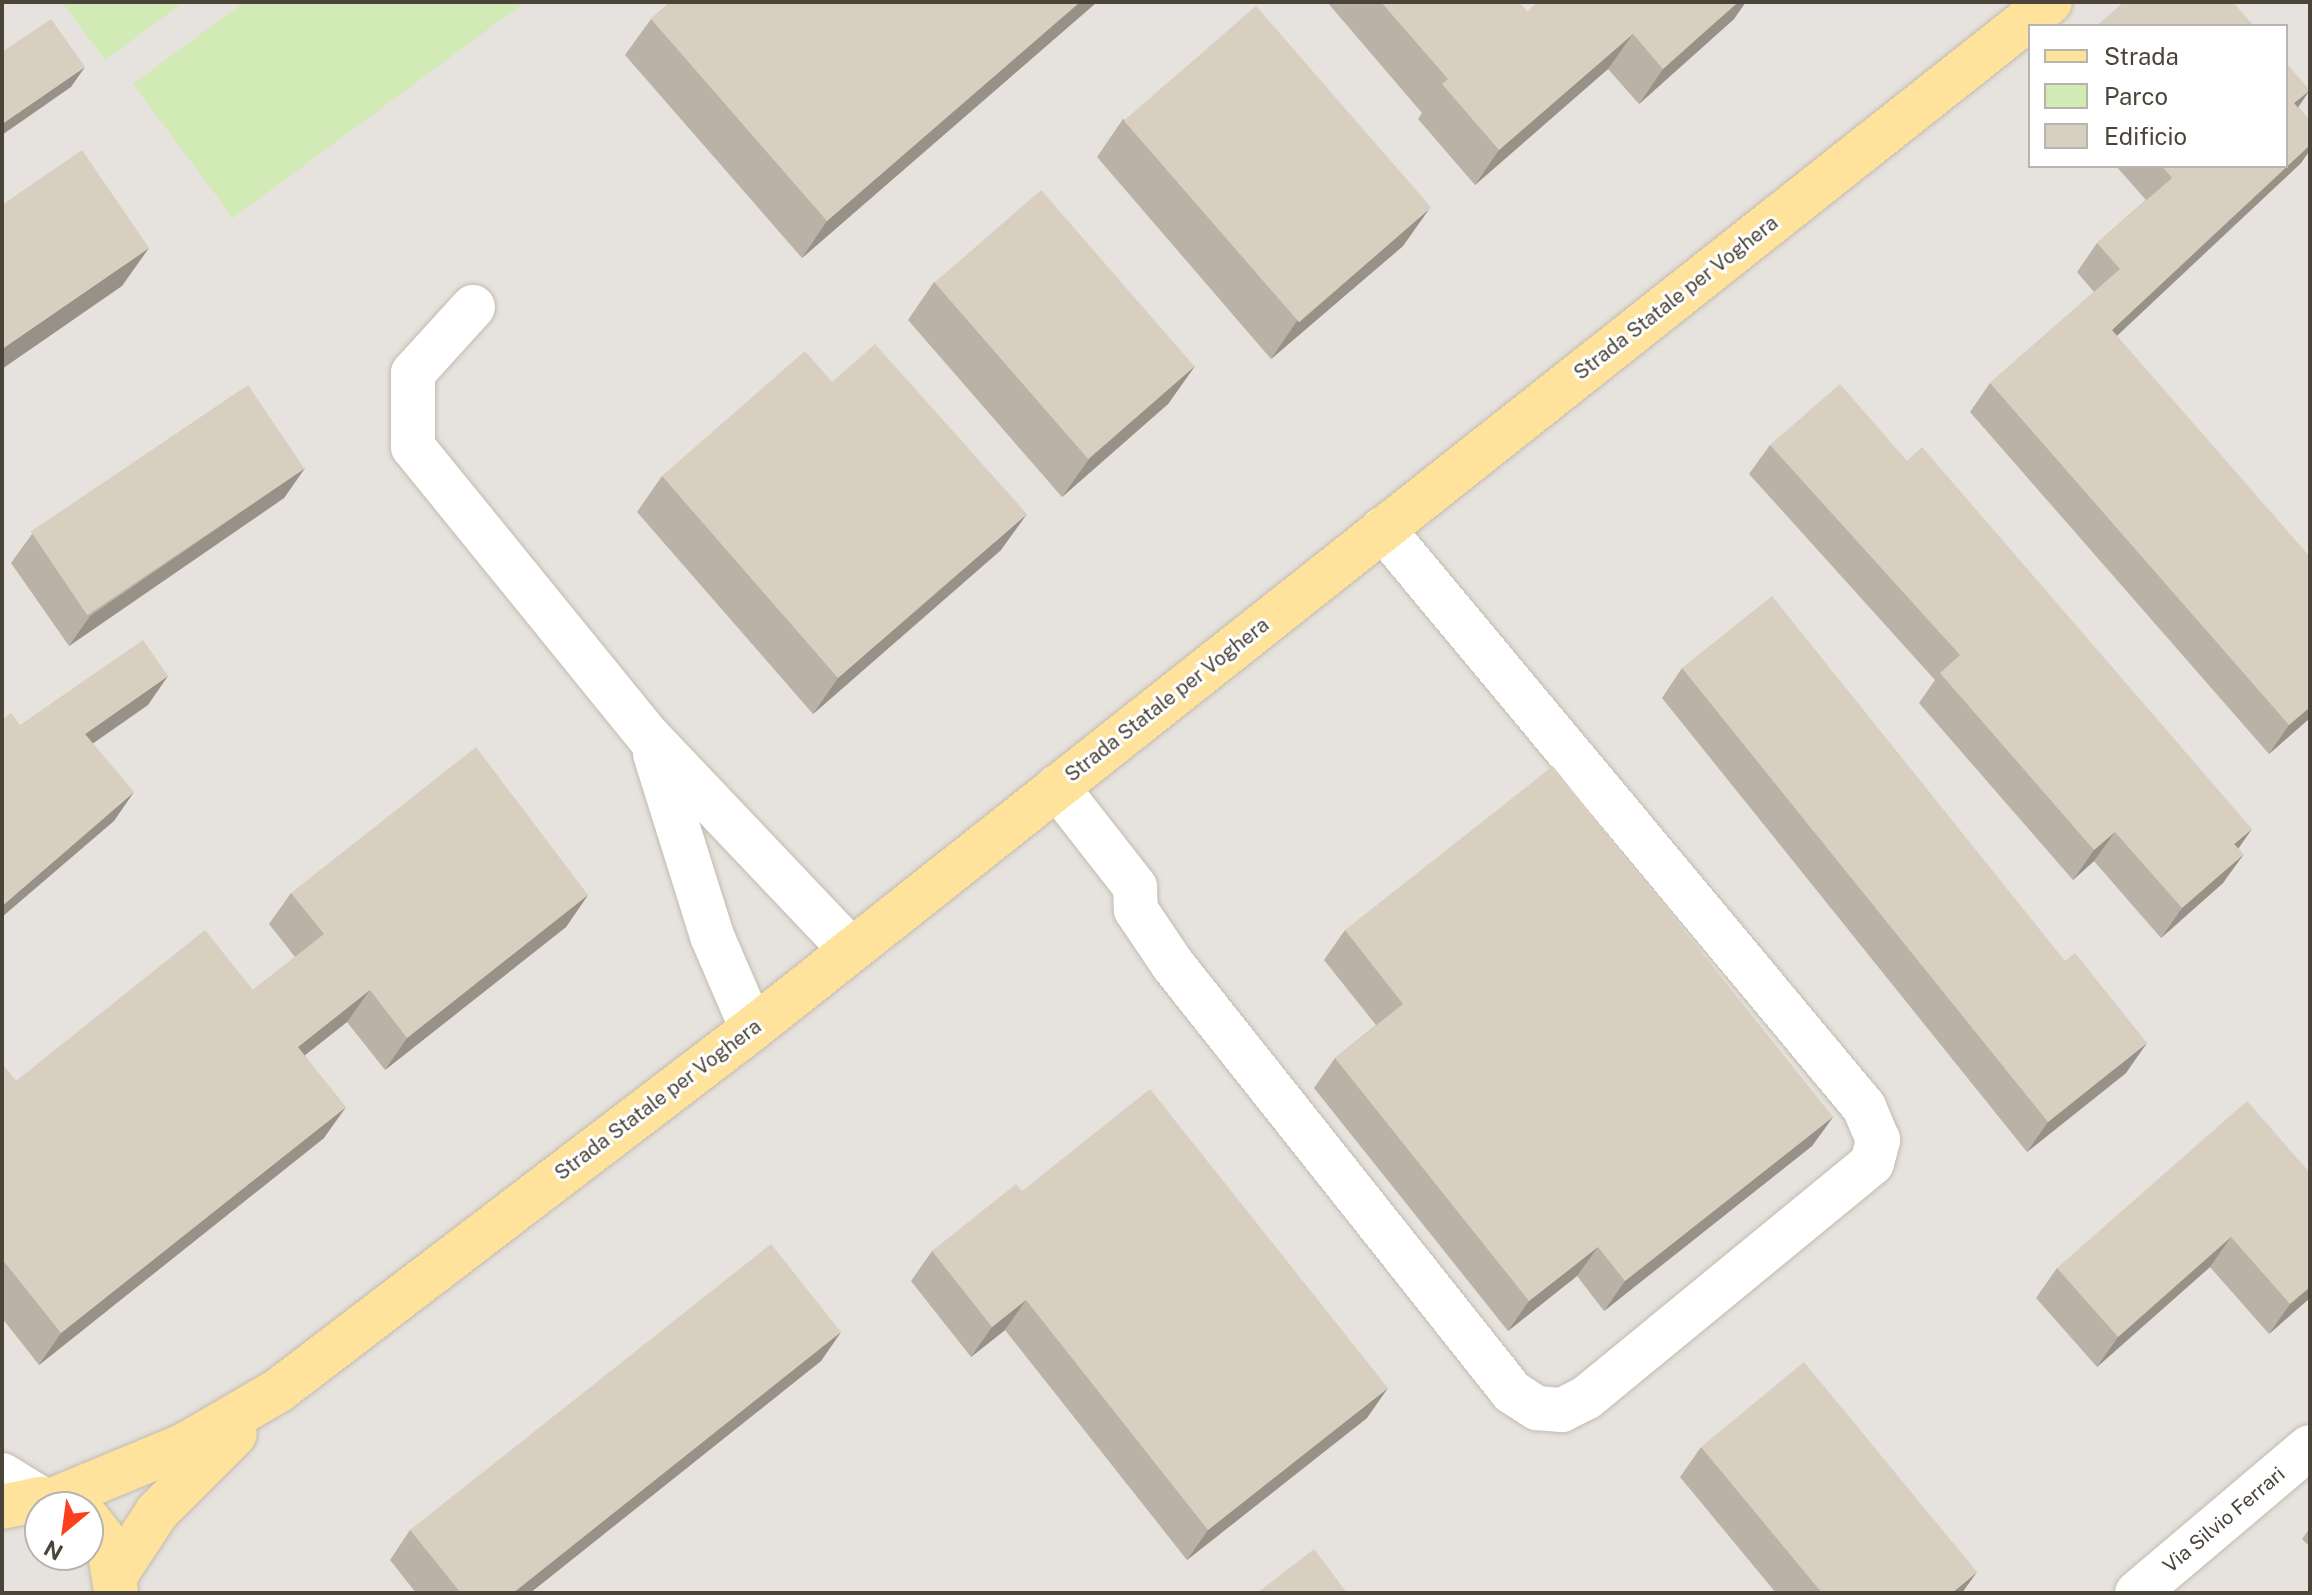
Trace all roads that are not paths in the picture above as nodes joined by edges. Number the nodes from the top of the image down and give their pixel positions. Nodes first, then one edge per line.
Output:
1 (2050, 2) edge
2 (473, 307) dead end
3 (1383, 529) junction
4 (649, 737) junction
5 (1057, 787) junction
6 (850, 949) junction
7 (752, 1029) junction
8 (279, 1390) junction
9 (2310, 1447) edge
10 (2, 1475) edge
11 (26, 1491) edge
12 (85, 1491) edge
13 (104, 1543) edge
14 (117, 1583) edge
15 (2137, 1593) edge

1 - 3 main road, Strada Statale per Voghera
2 - 4 street
3 - 5 main road, Strada Statale per Voghera
3 - 5 street
4 - 6 street
4 - 7 street
5 - 6 main road, Strada Statale per Voghera
6 - 7 main road, Strada Statale per Voghera
7 - 8 main road, Strada Statale per Voghera
8 - 12 main road, Strada Statale per Voghera
8 - 14 main road, Strada Statale per Voghera
9 - 15 street, Via Silvio Ferrari
10 - 11 street
13 - 14 main road, Strada Statale per Voghera

